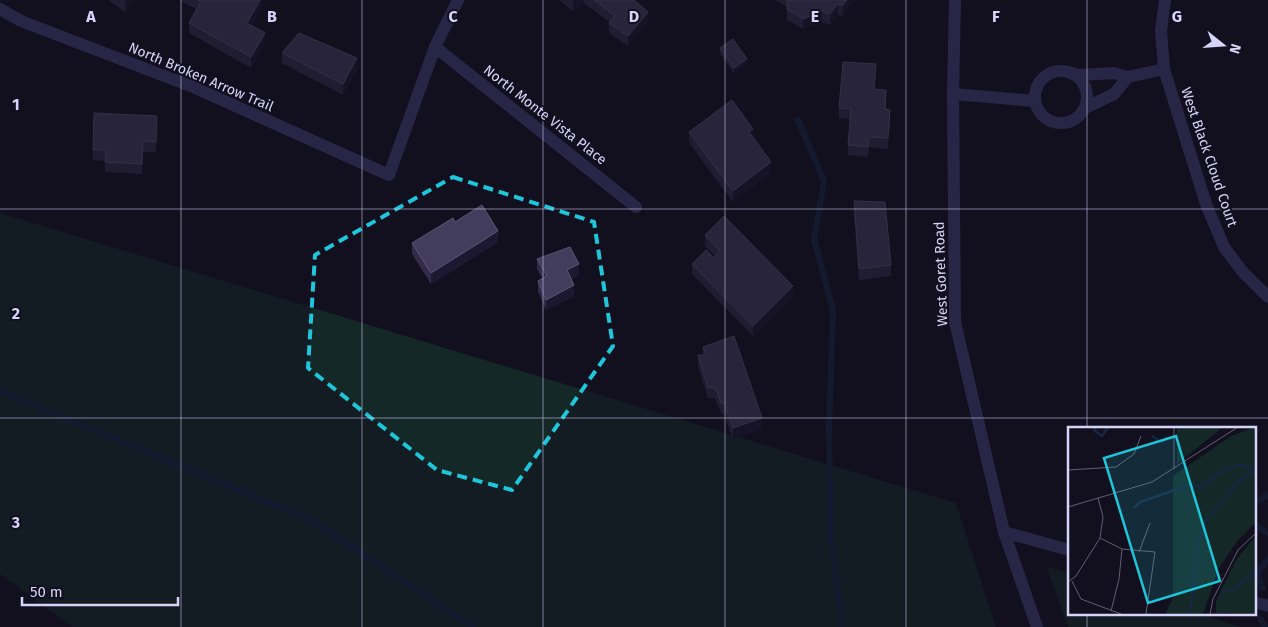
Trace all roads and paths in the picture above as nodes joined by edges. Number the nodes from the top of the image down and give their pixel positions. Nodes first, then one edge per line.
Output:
1 (458, 0) edge
2 (955, 0) edge
3 (1165, 0) edge
4 (0, 9) edge
5 (435, 47) junction
6 (1164, 69) junction
7 (1072, 73) junction
8 (1128, 77) junction
9 (953, 94) junction
10 (1035, 101) junction
11 (1085, 108) junction
12 (636, 207) dead end
13 (1268, 298) edge
14 (1004, 532) junction
15 (1068, 550) edge
16 (1037, 627) edge

1 - 5 street
2 - 9 street, West Goret Road
3 - 6 street, West Black Cloud Court
4 - 5 street, North Broken Arrow Trail
5 - 12 street, North Monte Vista Place
6 - 8 street
6 - 13 street, West Black Cloud Court
7 - 8 street
7 - 10 street
7 - 11 street
8 - 11 street
9 - 10 street
9 - 14 street, West Goret Road
10 - 11 street
14 - 15 street
14 - 16 street, West Goret Road

